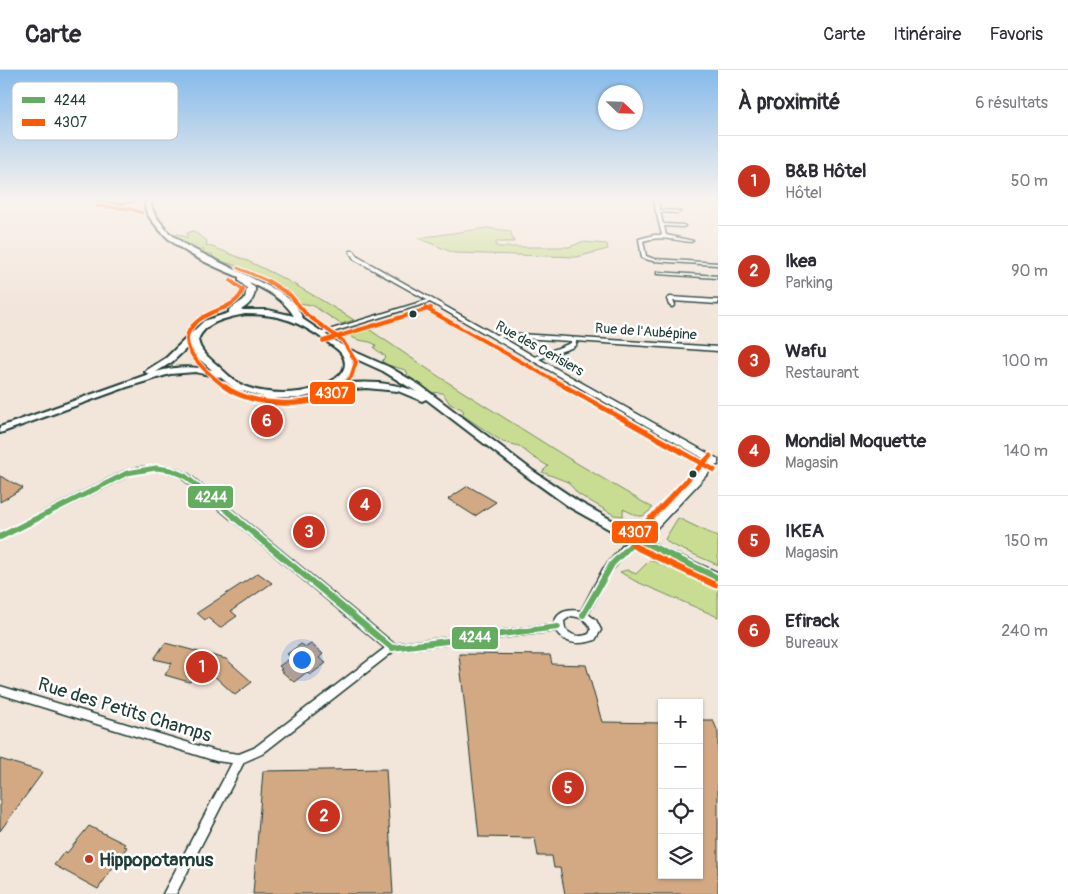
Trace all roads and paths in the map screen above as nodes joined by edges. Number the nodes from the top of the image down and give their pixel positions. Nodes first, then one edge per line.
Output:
1 (170, 237) edge
2 (653, 237) edge
3 (675, 237) edge
4 (691, 241) dead end
5 (352, 252) dead end
6 (710, 264) junction
7 (718, 264) edge
8 (659, 273) dead end
9 (237, 275) junction
10 (718, 277) edge
11 (429, 301) junction
12 (718, 302) edge
13 (672, 305) dead end
14 (224, 316) junction
15 (300, 319) junction
16 (321, 334) junction
17 (195, 336) junction
18 (495, 337) junction
19 (573, 339) junction
20 (718, 349) edge
21 (343, 350) junction
22 (535, 360) junction
23 (224, 375) junction
24 (124, 385) junction
25 (321, 390) junction
26 (435, 403) junction
27 (0, 432) edge
28 (716, 462) edge
29 (0, 537) edge
30 (637, 539) junction
31 (718, 578) edge
32 (583, 615) junction
33 (558, 627) junction
34 (392, 648) junction
35 (0, 690) edge
36 (240, 759) junction
37 (171, 891) edge

1 - 9 main road
2 - 6 street
3 - 4 street
5 - 11 street, Rue des Cerisiers
6 - 7 street
6 - 10 street
8 - 10 street
9 - 14 main road
9 - 15 main road
11 - 16 street
11 - 18 street, Rue des Cerisiers
12 - 13 street
14 - 15 main road
14 - 17 main road
15 - 16 main road
16 - 21 main road
17 - 23 main road
17 - 24 main road
18 - 19 street, Rue de l'Aubépine
18 - 22 street, Rue des Cerisiers
19 - 20 street, Rue de l'Aubépine
19 - 22 street, Rue de l'Aubépine
21 - 25 main road
21 - 26 main road
22 - 28 street, Rue des Cerisiers
23 - 24 main road
23 - 25 main road
24 - 27 main road
25 - 26 main road
26 - 30 main road
28 - 30 street
29 - 34 street
30 - 31 main road
30 - 32 street
32 - 33 street
32 - 33 street
33 - 34 street
34 - 36 street
35 - 36 street, Rue des Petits Champs
36 - 37 street

